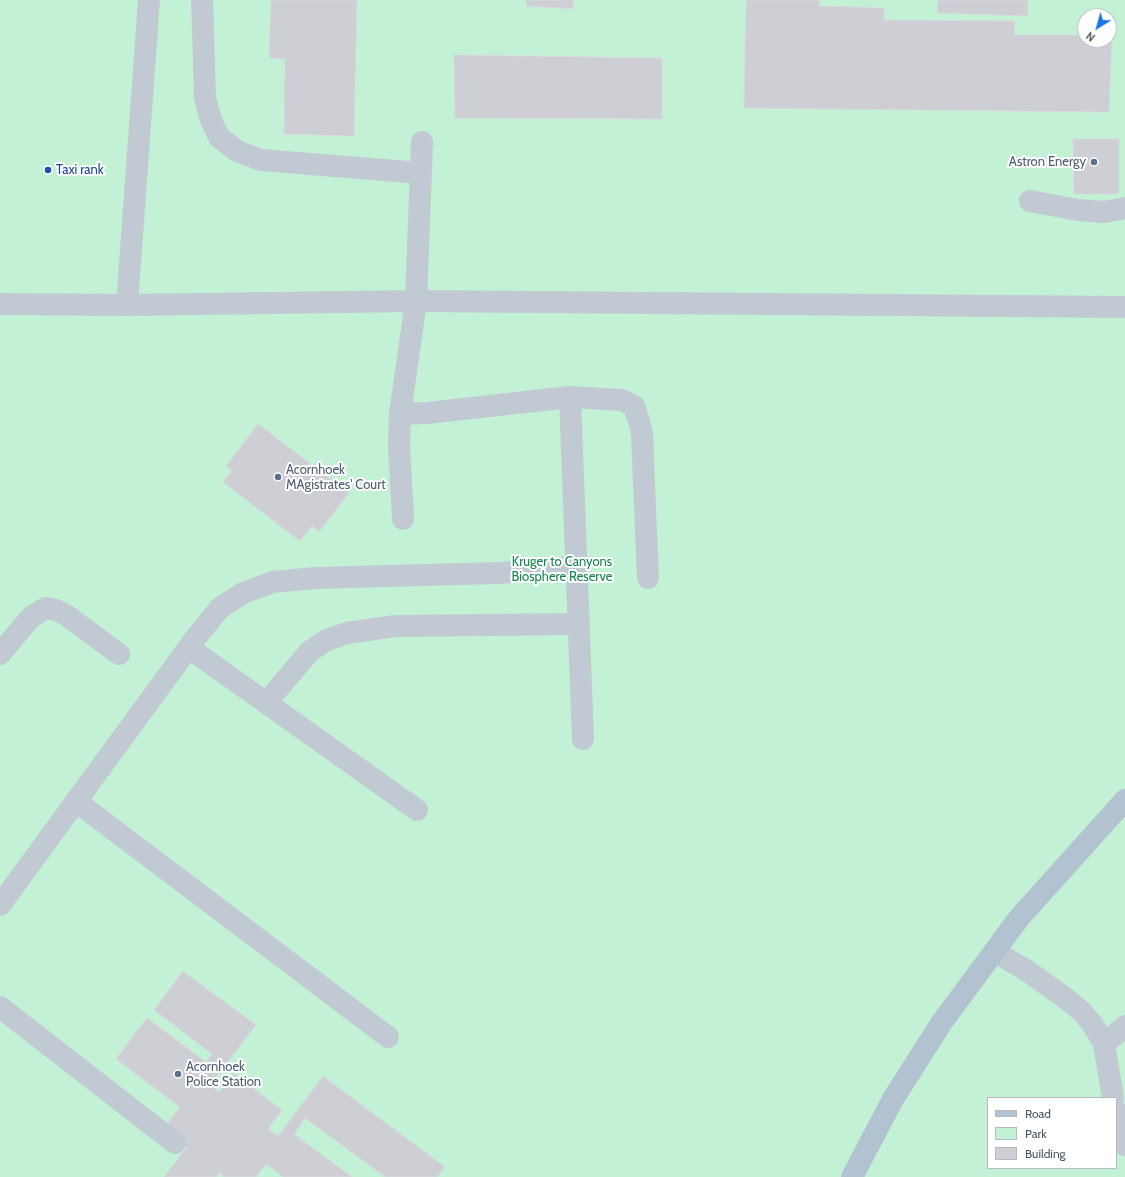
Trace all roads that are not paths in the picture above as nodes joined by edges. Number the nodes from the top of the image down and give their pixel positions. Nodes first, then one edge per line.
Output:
1 (149, 0) edge
2 (202, 0) edge
3 (422, 142) dead end
4 (421, 173) junction
5 (1030, 201) dead end
6 (1125, 208) edge
7 (416, 301) junction
8 (0, 304) edge
9 (127, 305) junction
10 (1125, 307) edge
11 (570, 397) junction
12 (400, 414) junction
13 (403, 519) dead end
14 (576, 567) junction
15 (648, 578) dead end
16 (578, 624) junction
17 (188, 648) junction
18 (0, 654) edge
19 (119, 654) dead end
20 (266, 703) junction
21 (583, 739) dead end
22 (1125, 800) edge
23 (77, 802) junction
24 (417, 810) dead end
25 (0, 904) edge
26 (995, 952) junction
27 (0, 1007) edge
28 (1125, 1026) edge
29 (388, 1037) dead end
30 (1104, 1044) junction
31 (1113, 1097) edge
32 (1117, 1115) edge
33 (174, 1143) dead end
34 (1125, 1145) edge
35 (852, 1177) edge

1 - 9 street
2 - 4 street
3 - 4 street
4 - 7 street
5 - 6 street
7 - 9 street
7 - 10 street
7 - 12 street
8 - 9 street
11 - 12 street
11 - 14 street
11 - 15 street
12 - 13 street
14 - 16 street
14 - 17 street
16 - 20 street
16 - 21 street
17 - 20 street
17 - 23 street
18 - 19 street
20 - 24 street
22 - 26 main road
23 - 25 street
23 - 29 street
26 - 30 street
26 - 35 main road
27 - 33 street
28 - 30 street
30 - 31 street
32 - 34 street

